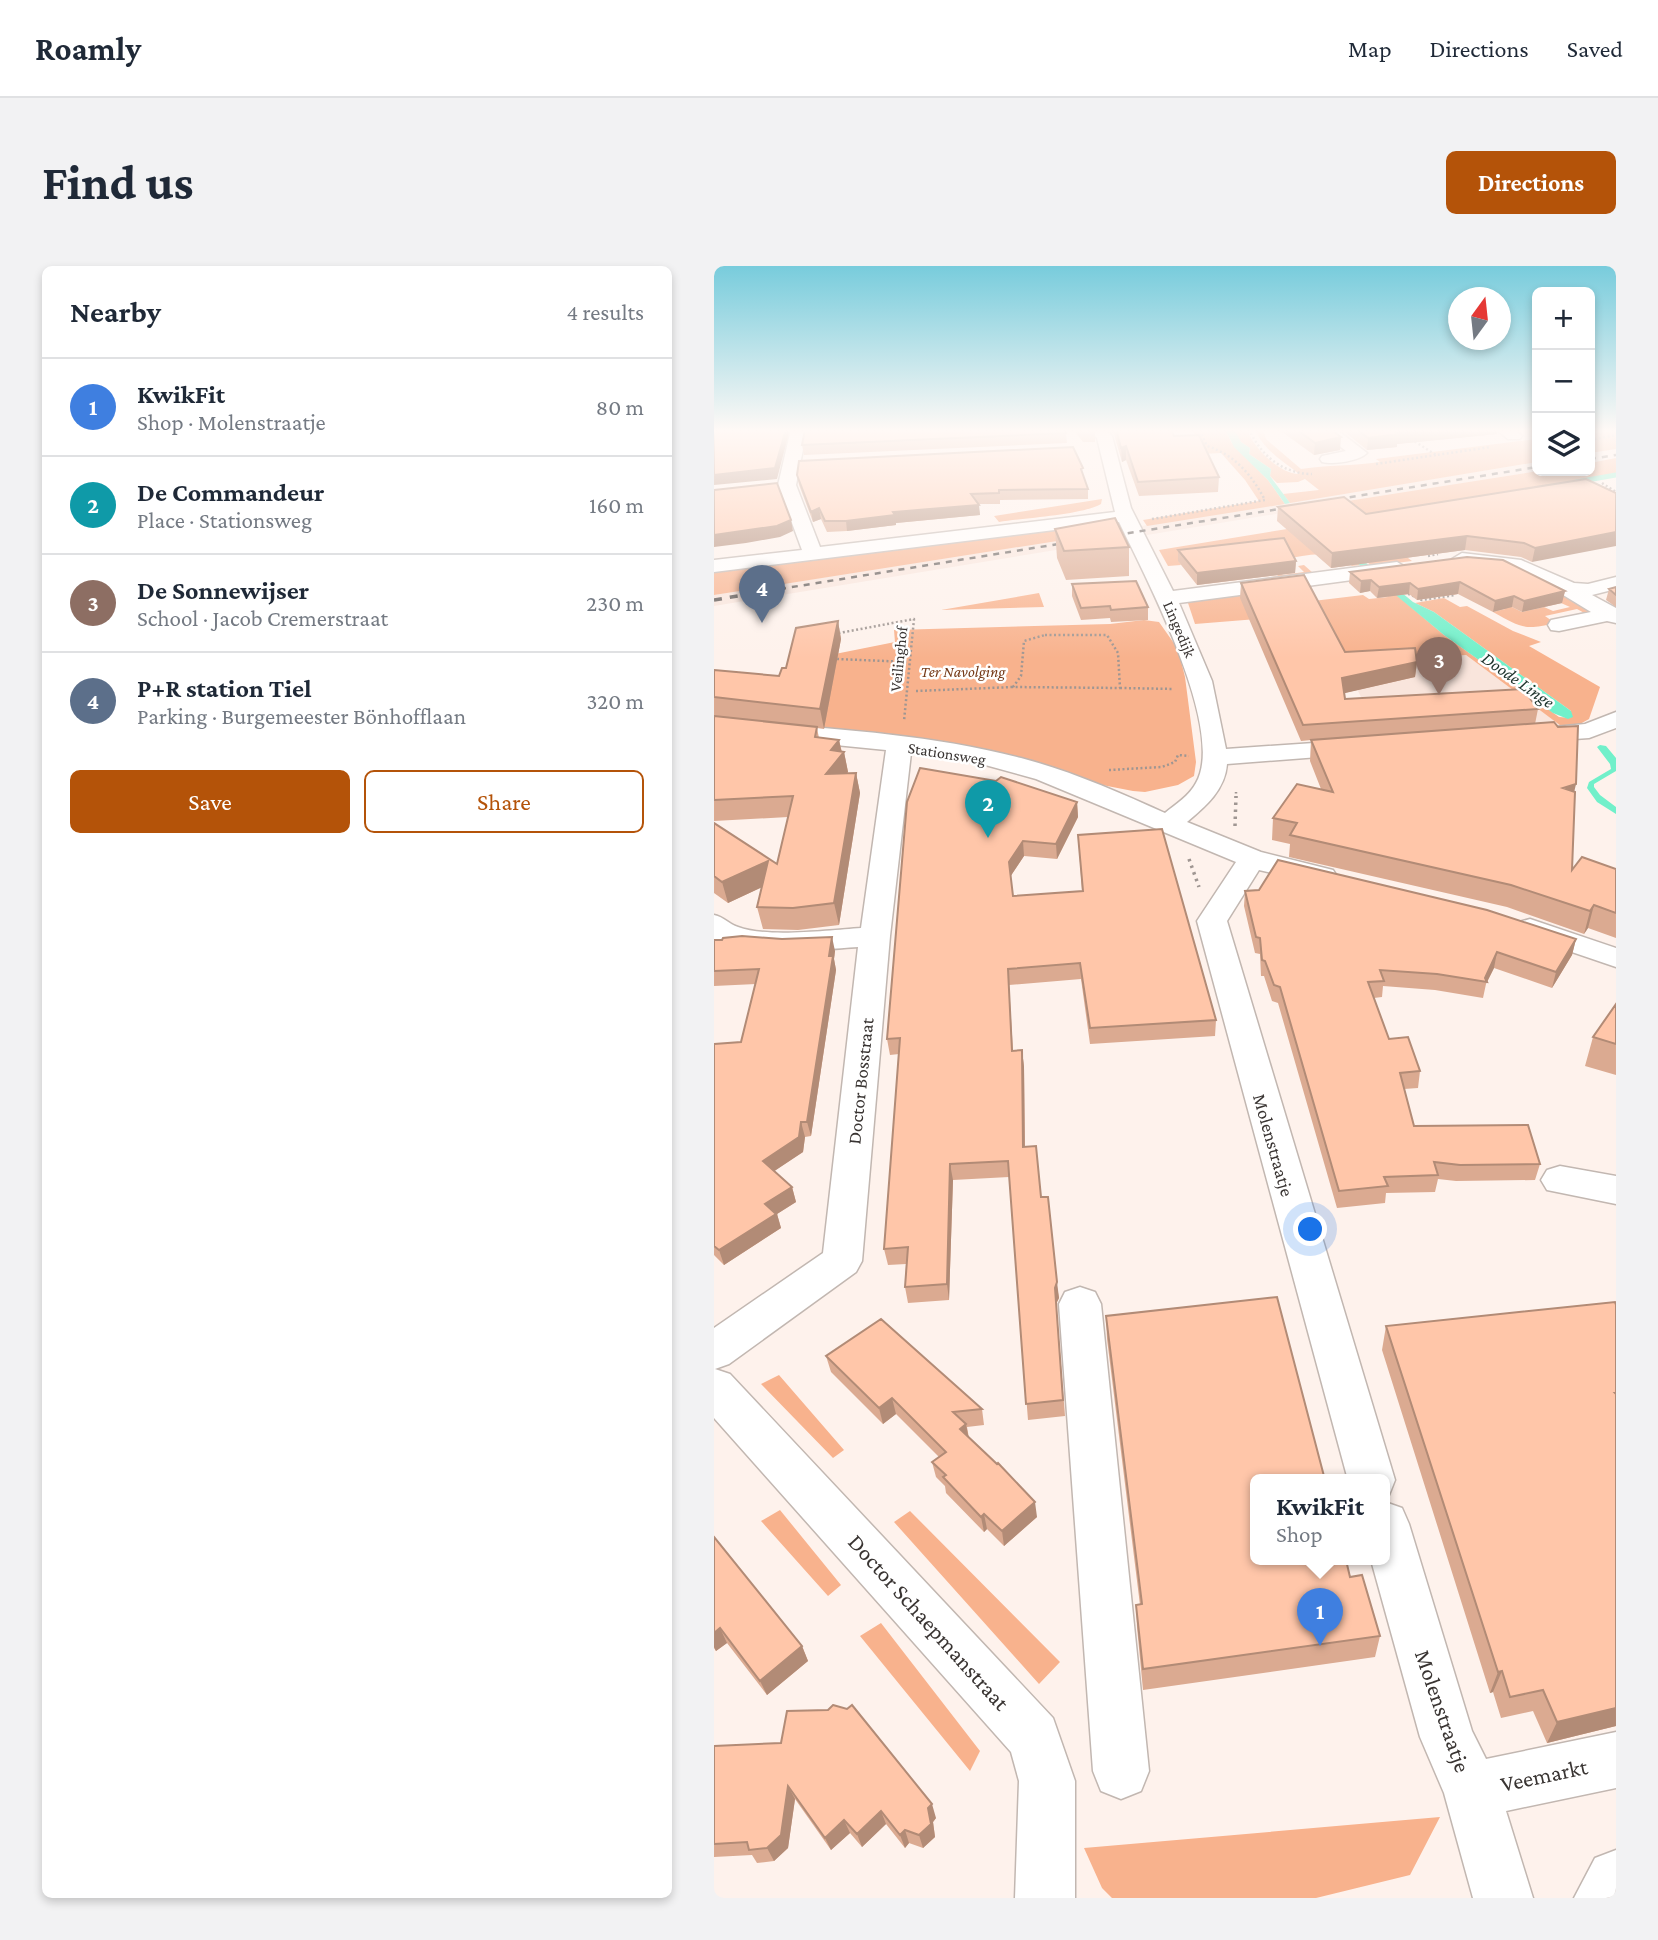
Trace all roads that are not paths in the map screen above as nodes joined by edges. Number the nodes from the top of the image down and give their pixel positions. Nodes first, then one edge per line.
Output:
1 (790, 505) edge
2 (1122, 505) edge
3 (1127, 519) junction
4 (813, 554) junction
5 (1444, 561) edge
6 (1419, 564) edge
7 (714, 566) edge
8 (1616, 583) edge
9 (1133, 584) edge
10 (1563, 587) junction
11 (1163, 590) junction
12 (1613, 615) edge
13 (1559, 625) dead end
14 (1616, 698) edge
15 (1616, 711) edge
16 (1616, 719) edge
17 (714, 726) edge
18 (1513, 736) edge
19 (899, 746) junction
20 (1376, 746) edge
21 (1226, 757) junction
22 (1173, 825) junction
23 (1243, 855) junction
24 (1352, 883) edge
25 (1507, 920) edge
26 (714, 924) edge
27 (875, 936) junction
28 (1616, 958) edge
29 (1560, 1180) dead end
30 (1616, 1190) edge
31 (1080, 1304) dead end
32 (714, 1351) edge
33 (714, 1387) edge
34 (1369, 1474) edge
35 (1390, 1541) edge
36 (1616, 1760) edge
37 (1121, 1771) dead end
38 (1471, 1790) junction
39 (1616, 1879) edge
40 (1045, 1898) edge
41 (1503, 1898) edge
42 (1604, 1898) edge

1 - 4 street
2 - 3 street, Lingedijk
3 - 4 street
3 - 11 street, Lingedijk
4 - 7 street
5 - 10 street
6 - 11 street
8 - 10 street
9 - 11 street
10 - 12 street
11 - 21 street, Lingedijk
12 - 13 street
14 - 15 street
16 - 18 street
17 - 19 street, Stationsweg
19 - 22 street, Stationsweg
19 - 27 street, Doctor Bosstraat
20 - 21 street
21 - 22 street, Lingedijk
22 - 23 street, Stationsweg
23 - 24 street, Stationsweg
23 - 34 street, Molenstraatje
25 - 28 street
26 - 27 street
27 - 32 street, Doctor Bosstraat
29 - 30 street
31 - 37 street
33 - 40 street, Doctor Schaepmanstraat
35 - 38 street, Molenstraatje
36 - 38 street, Veemarkt
38 - 41 street, Molenstraatje
39 - 42 street

